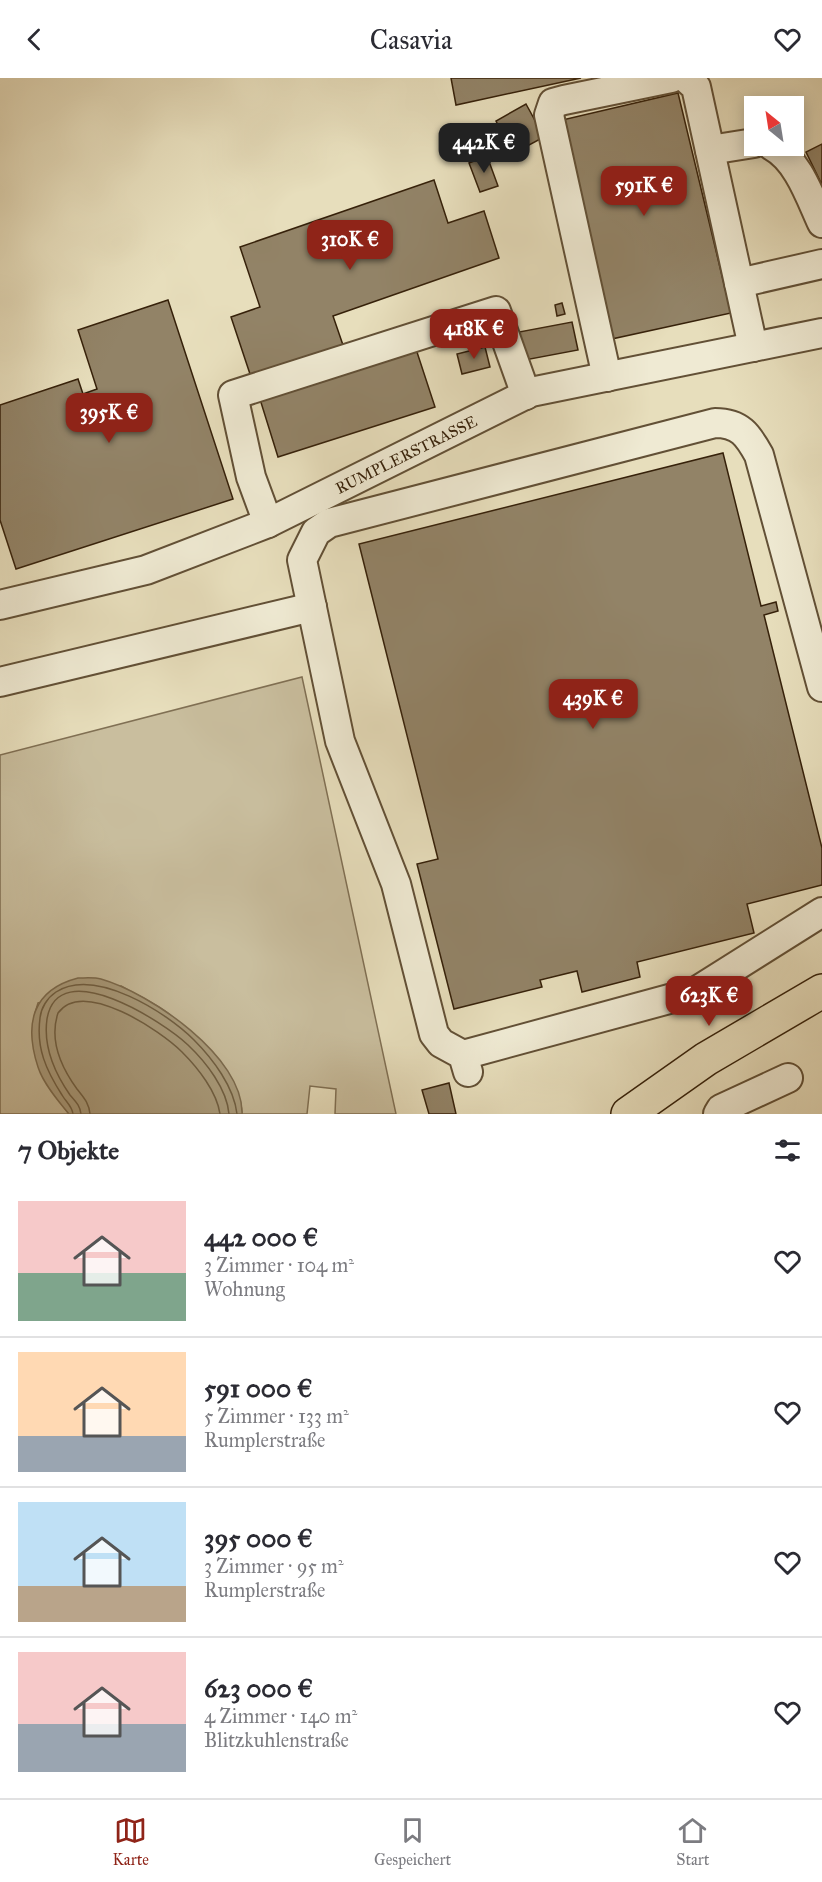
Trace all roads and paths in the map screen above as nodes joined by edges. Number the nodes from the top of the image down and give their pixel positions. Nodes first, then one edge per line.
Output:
1 (671, 78) edge
2 (686, 78) edge
3 (744, 144) edge
4 (710, 150) junction
5 (785, 156) edge
6 (822, 223) edge
7 (822, 264) edge
8 (740, 283) junction
9 (822, 333) edge
10 (753, 347) junction
11 (607, 377) junction
12 (526, 395) junction
13 (268, 523) junction
14 (0, 605) edge
15 (312, 607) junction
16 (0, 682) edge
17 (822, 687) edge
18 (822, 912) edge
19 (822, 991) edge
20 (788, 1078) dead end
21 (628, 1114) edge
22 (718, 1114) edge

1 - 11 street
2 - 4 street
3 - 4 street
4 - 8 street
5 - 6 street
7 - 8 street
8 - 10 street
9 - 10 street, RUMPLERSTRASSE
10 - 11 street, RUMPLERSTRASSE
11 - 12 street, RUMPLERSTRASSE
12 - 13 street, RUMPLERSTRASSE
12 - 13 street
13 - 14 street, RUMPLERSTRASSE
15 - 16 street
15 - 17 street
15 - 18 street
19 - 21 main road
20 - 22 street

